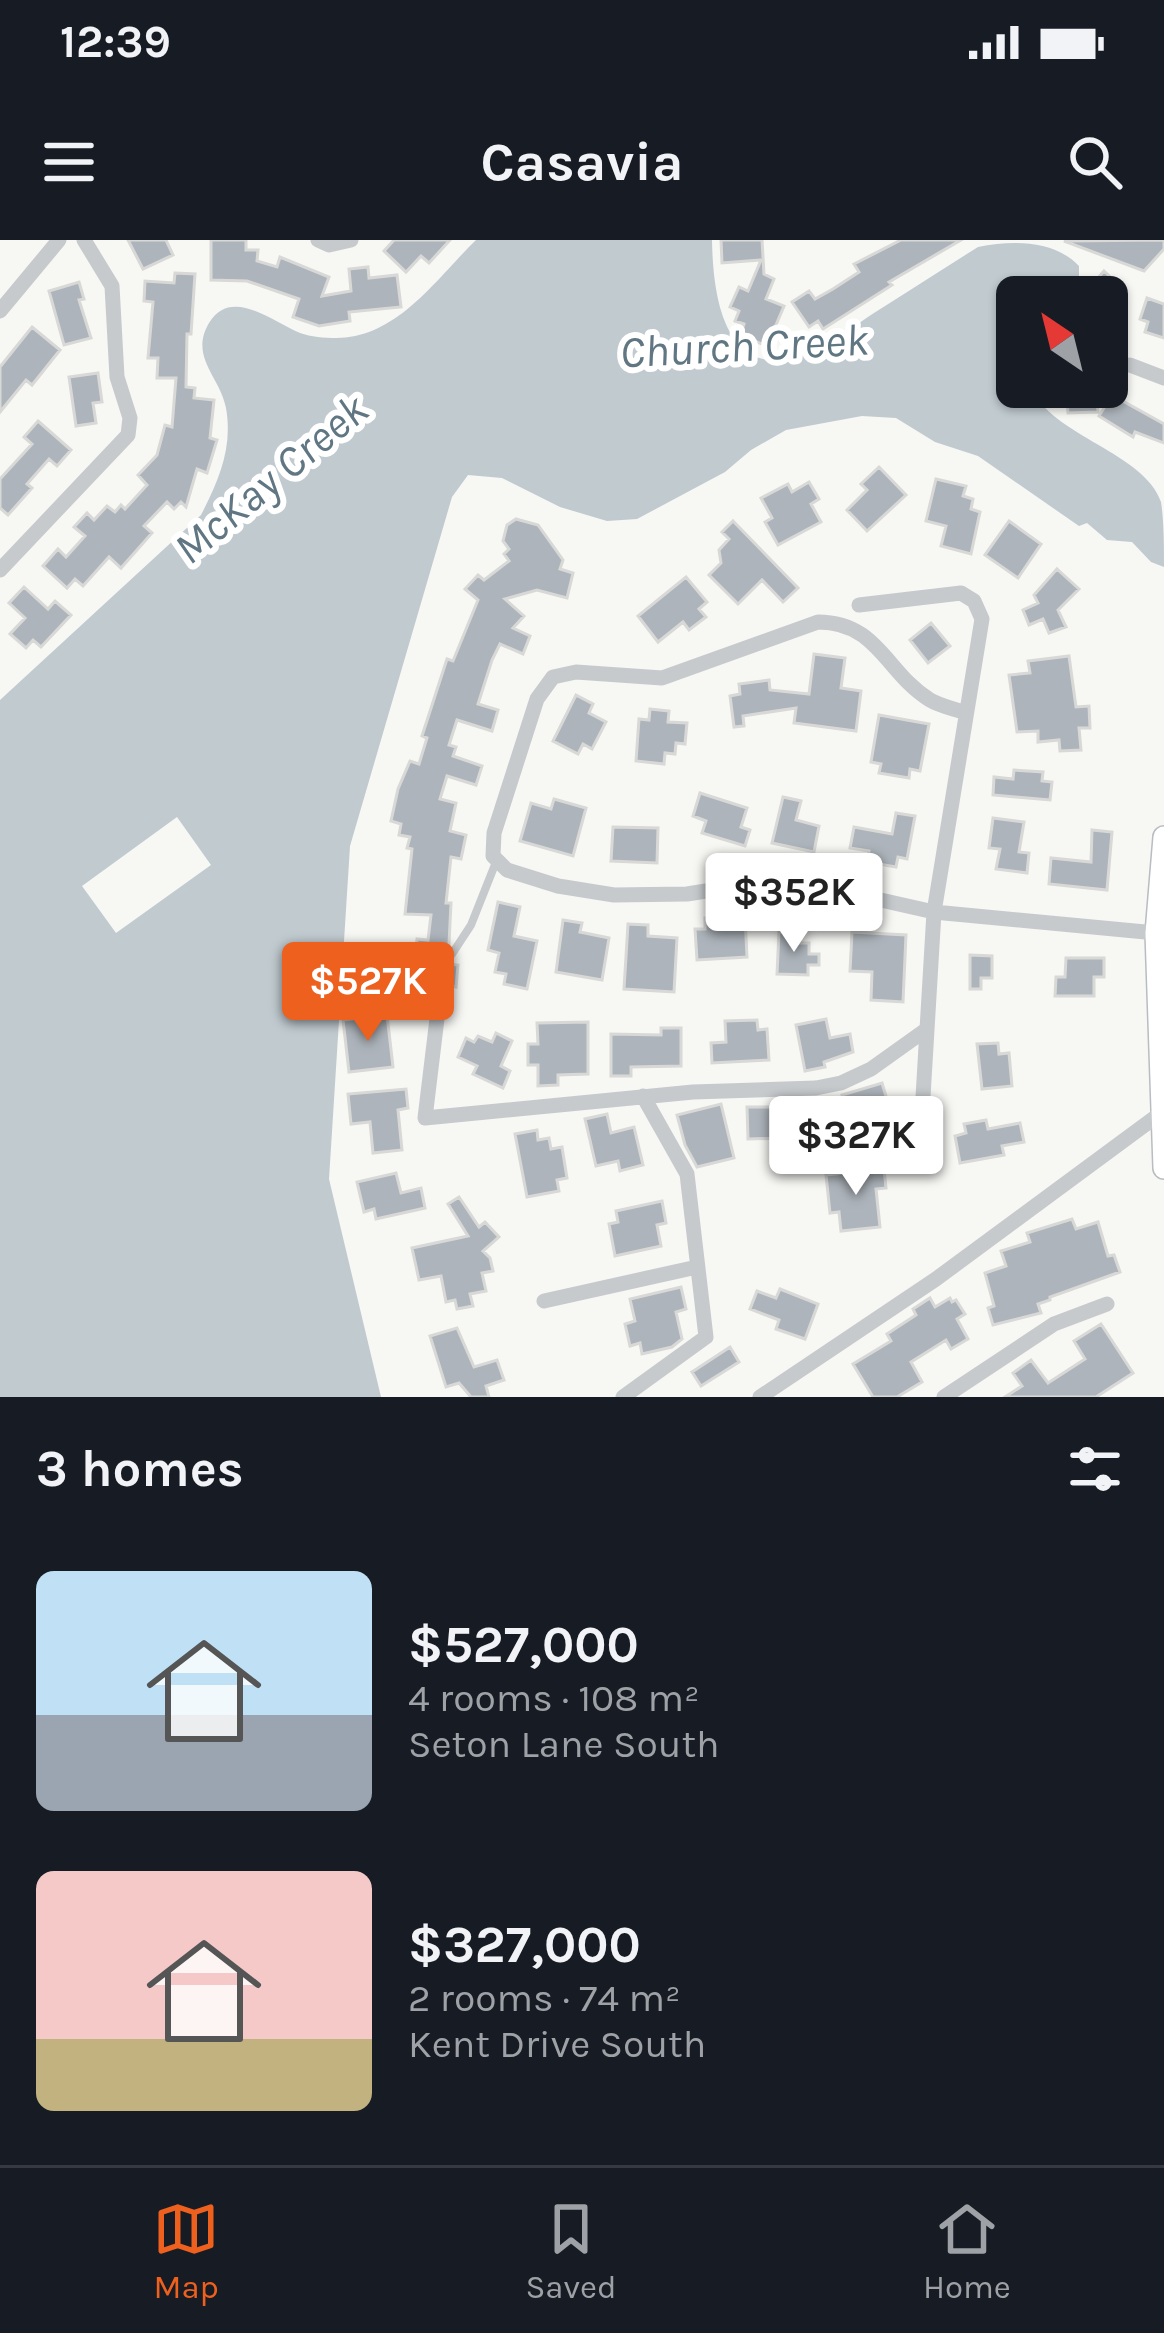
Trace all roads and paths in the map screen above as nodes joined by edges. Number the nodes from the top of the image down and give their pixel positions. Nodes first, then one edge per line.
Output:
1 (59, 240) edge
2 (84, 240) edge
3 (318, 240) edge
4 (350, 241) edge
5 (0, 310) edge
6 (1130, 365) dead end
7 (1164, 378) edge
8 (0, 570) edge
9 (859, 604) dead end
10 (966, 713) junction
11 (1164, 836) edge
12 (497, 860) junction
13 (934, 913) junction
14 (1160, 933) edge
15 (452, 954) dead end
16 (440, 994) dead end
17 (927, 1029) junction
18 (644, 1096) junction
19 (1162, 1113) edge
20 (920, 1164) dead end
21 (1164, 1168) edge
22 (698, 1267) junction
23 (544, 1301) dead end
24 (1107, 1304) dead end
25 (971, 1389) edge
26 (623, 1397) edge
27 (760, 1397) edge
28 (944, 1397) edge

1 - 5 street
2 - 8 street
3 - 4 street
6 - 7 street
9 - 10 street
10 - 12 street
10 - 13 street
11 - 14 street
12 - 13 street
12 - 15 lane
13 - 14 street
13 - 17 street
14 - 19 street
16 - 18 street
17 - 18 street
17 - 20 street
18 - 22 street
19 - 21 street
19 - 27 street
22 - 23 street
22 - 26 street
24 - 25 street
25 - 28 street

